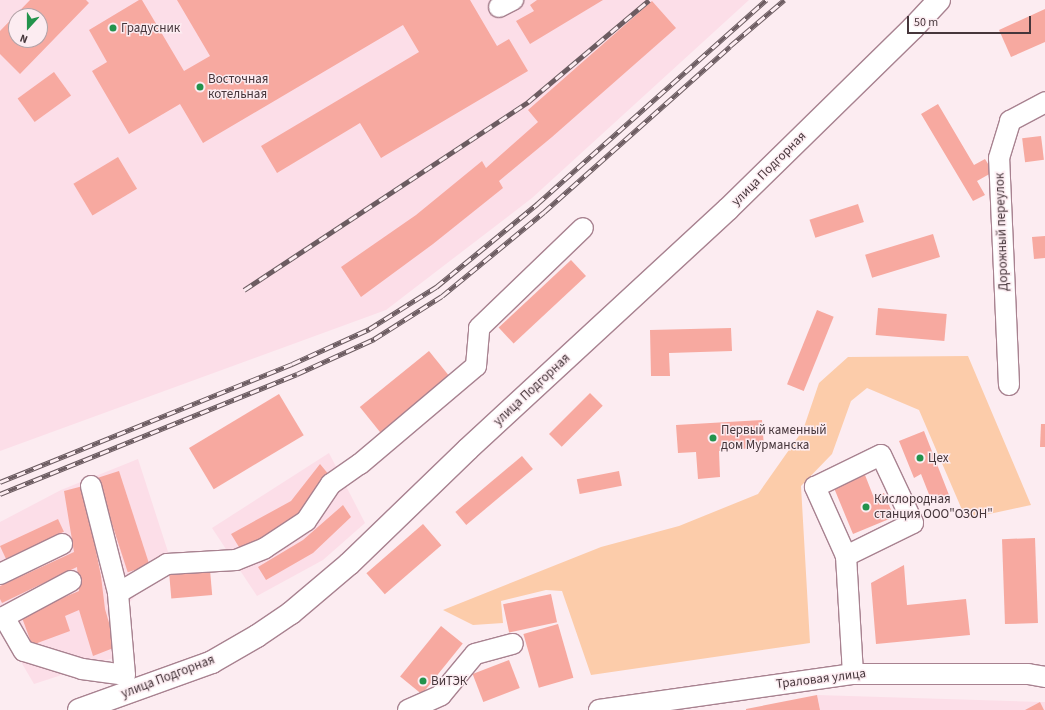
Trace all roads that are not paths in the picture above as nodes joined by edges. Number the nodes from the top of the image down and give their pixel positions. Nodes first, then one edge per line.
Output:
1 (939, 0) edge
2 (1045, 102) edge
3 (583, 228) dead end
4 (1009, 385) dead end
5 (91, 486) dead end
6 (62, 544) dead end
7 (846, 556) junction
8 (0, 574) edge
9 (71, 581) dead end
10 (118, 593) junction
11 (2, 614) edge
12 (513, 644) dead end
13 (852, 674) junction
14 (1045, 676) edge
15 (127, 683) junction
16 (79, 710) edge
17 (408, 710) edge
18 (599, 710) edge

1 - 15 main road, улица Подгорная
2 - 4 street, Дорожный переулок
3 - 10 street
5 - 10 street
6 - 8 street
7 - 7 street
7 - 13 street
9 - 11 street
10 - 15 street
11 - 15 street
12 - 17 street
13 - 14 street, Траловая улица
13 - 18 street, Траловая улица
15 - 16 main road, улица Подгорная

